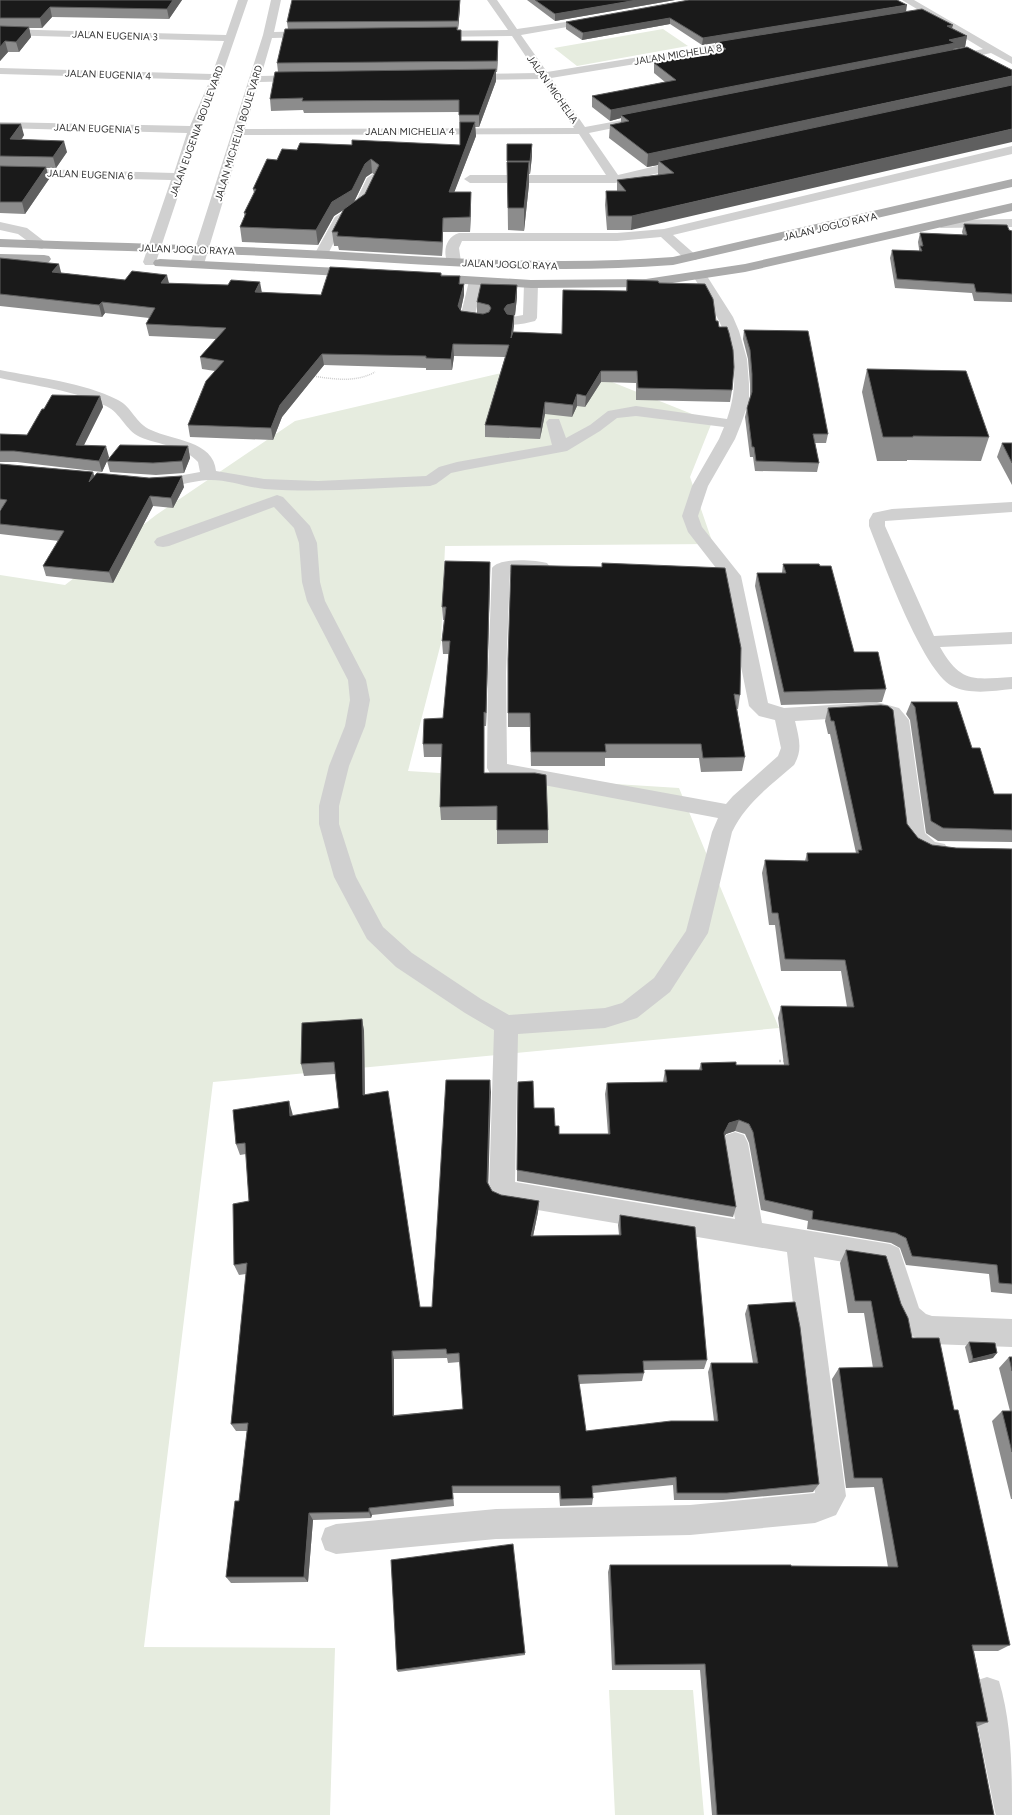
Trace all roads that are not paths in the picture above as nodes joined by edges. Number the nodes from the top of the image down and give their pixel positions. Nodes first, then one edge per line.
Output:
1 (243, 0) edge
2 (276, 0) edge
3 (492, 0) edge
4 (907, 0) edge
5 (928, 13) junction
6 (913, 15) edge
7 (607, 17) edge
8 (0, 32) edge
9 (513, 33) junction
10 (324, 34) edge
11 (418, 34) edge
12 (268, 35) junction
13 (230, 38) junction
14 (756, 41) edge
15 (992, 50) junction
16 (938, 61) edge
17 (1012, 61) edge
18 (0, 71) edge
19 (545, 76) junction
20 (459, 77) edge
21 (317, 78) edge
22 (254, 79) junction
23 (0, 81) edge
24 (214, 82) junction
25 (652, 117) edge
26 (0, 125) edge
27 (194, 130) junction
28 (582, 131) junction
29 (238, 132) junction
30 (1012, 150) edge
31 (700, 160) edge
32 (0, 172) edge
33 (179, 177) junction
34 (373, 178) edge
35 (470, 179) dead end
36 (614, 179) junction
37 (1012, 183) edge
38 (1012, 207) edge
39 (1012, 223) edge
40 (941, 224) junction
41 (0, 226) edge
42 (664, 233) junction
43 (0, 243) edge
44 (42, 244) junction
45 (154, 248) junction
46 (202, 249) junction
47 (723, 250) junction
48 (322, 255) junction
49 (691, 257) junction
50 (0, 259) edge
51 (56, 260) dead end
52 (135, 262) dead end
53 (150, 262) junction
54 (454, 262) junction
55 (197, 264) junction
56 (745, 268) junction
57 (373, 274) edge
58 (700, 276) junction
59 (420, 277) edge
60 (476, 281) junction
61 (531, 284) junction
62 (483, 320) edge
63 (512, 321) edge
64 (0, 374) edge
65 (554, 422) dead end
66 (733, 424) junction
67 (561, 448) junction
68 (208, 475) junction
69 (139, 481) edge
70 (264, 484) junction
71 (277, 500) junction
72 (1012, 507) edge
73 (163, 542) dead end
74 (559, 568) edge
75 (709, 574) edge
76 (732, 576) junction
77 (1012, 638) edge
78 (927, 642) junction
79 (1012, 683) edge
80 (784, 715) junction
81 (732, 813) junction
82 (953, 850) edge
83 (506, 1025) junction
84 (734, 1143) dead end
85 (751, 1233) junction
86 (799, 1242) junction
87 (1012, 1333) edge
88 (336, 1539) dead end
89 (986, 1693) dead end
90 (1012, 1812) edge

1 - 13 street, JALAN EUGENIA BOULEVARD
2 - 12 street, JALAN MICHELIA BOULEVARD
3 - 9 street, JALAN MICHELIA
4 - 5 street
5 - 6 street
5 - 15 street
7 - 9 street
8 - 13 street, JALAN EUGENIA 3
9 - 11 street
9 - 19 street, JALAN MICHELIA
10 - 12 street
12 - 22 street, JALAN MICHELIA BOULEVARD
13 - 24 street, JALAN EUGENIA BOULEVARD
14 - 19 street, JALAN MICHELIA 8
15 - 16 street
15 - 17 street
18 - 24 street, JALAN EUGENIA 4
19 - 20 street, JALAN MICHELIA 8
19 - 28 street, JALAN MICHELIA
21 - 22 street
22 - 29 street, JALAN MICHELIA BOULEVARD
23 - 24 street, JALAN EUGENIA 4
24 - 27 street, JALAN EUGENIA BOULEVARD
25 - 28 street, JALAN MICHELIA 4
26 - 27 street, JALAN EUGENIA 5
27 - 33 street, JALAN EUGENIA BOULEVARD
28 - 29 street, JALAN MICHELIA 4
28 - 36 street, JALAN MICHELIA
29 - 46 street, JALAN MICHELIA BOULEVARD
30 - 42 street
31 - 36 street
32 - 33 street, JALAN EUGENIA 6
33 - 45 street, JALAN EUGENIA BOULEVARD
34 - 48 street
35 - 36 street
37 - 47 main road, JALAN JOGLO RAYA
38 - 40 main road, JALAN JOGLO RAYA
39 - 40 street
40 - 56 main road, JALAN JOGLO RAYA
41 - 44 street
42 - 49 street
42 - 54 street
43 - 44 main road, JALAN JOGLO RAYA
44 - 45 main road, JALAN JOGLO RAYA
45 - 46 main road, JALAN JOGLO RAYA
45 - 53 street, JALAN EUGENIA BOULEVARD
46 - 48 main road, JALAN JOGLO RAYA
46 - 55 street, JALAN MICHELIA BOULEVARD
47 - 49 main road, JALAN JOGLO RAYA
47 - 56 main road
48 - 54 main road, JALAN JOGLO RAYA
49 - 54 main road, JALAN JOGLO RAYA
50 - 51 main road
52 - 53 main road, JALAN JOGLO RAYA
53 - 55 main road, JALAN JOGLO RAYA
55 - 57 main road, JALAN JOGLO RAYA
56 - 58 main road, JALAN JOGLO RAYA
58 - 61 main road, JALAN JOGLO RAYA
58 - 66 street
59 - 60 main road, JALAN JOGLO RAYA
60 - 61 main road, JALAN JOGLO RAYA
60 - 62 street
61 - 63 street
64 - 68 street
65 - 67 street
66 - 67 street
66 - 76 street
67 - 70 street
68 - 69 street
68 - 70 street
70 - 71 street
71 - 73 street
71 - 83 street
72 - 78 street
74 - 81 street
75 - 76 street
76 - 80 street
77 - 78 street
78 - 79 street
80 - 81 street
80 - 82 street
81 - 83 street
83 - 85 street
84 - 85 street
85 - 86 street
86 - 87 street
86 - 88 street
89 - 90 street

